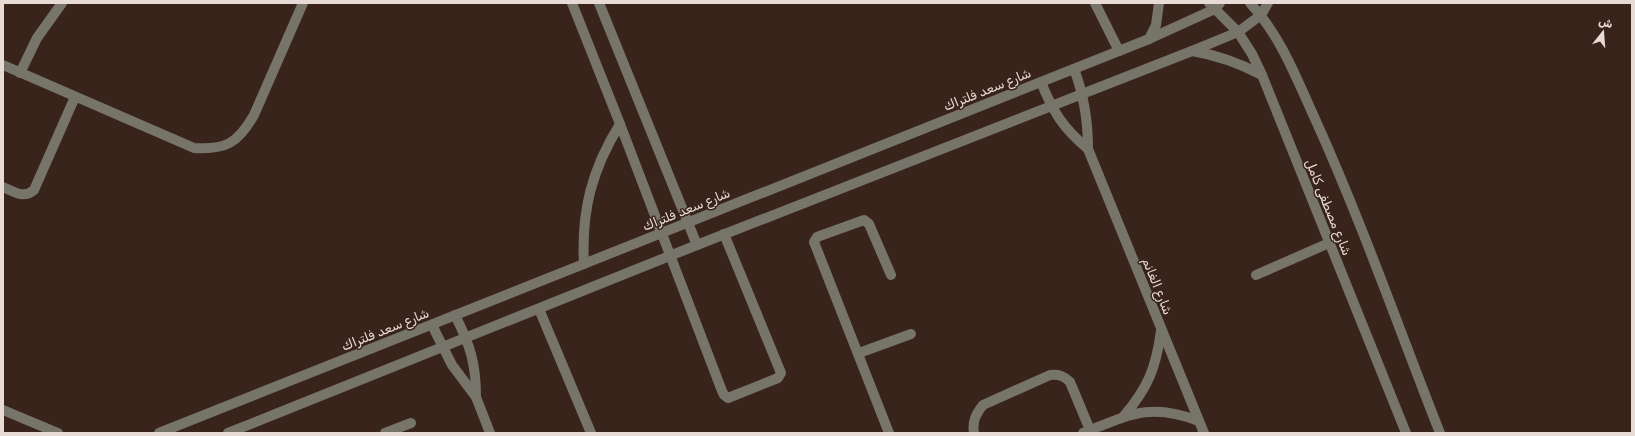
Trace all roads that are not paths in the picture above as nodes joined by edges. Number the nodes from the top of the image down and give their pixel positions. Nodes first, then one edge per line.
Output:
1 (62, 3) edge
2 (303, 3) edge
3 (572, 3) edge
4 (599, 3) edge
5 (1094, 3) edge
6 (1159, 3) edge
7 (1250, 3) edge
8 (1268, 3) edge
9 (1214, 5) edge
10 (1261, 15) junction
11 (1238, 32) junction
12 (1149, 39) junction
13 (1119, 51) junction
14 (1192, 51) junction
15 (3, 65) edge
16 (1074, 69) junction
17 (20, 73) junction
18 (1262, 75) junction
19 (1041, 82) junction
20 (1083, 94) junction
21 (75, 97) junction
22 (1051, 106) junction
23 (620, 124) junction
24 (1088, 149) junction
25 (3, 187) edge
26 (688, 222) junction
27 (662, 233) junction
28 (724, 234) junction
29 (1329, 243) junction
30 (697, 245) junction
31 (670, 257) junction
32 (584, 264) junction
33 (891, 275) dead end
34 (1256, 276) dead end
35 (539, 309) junction
36 (455, 315) junction
37 (432, 325) junction
38 (1162, 329) junction
39 (911, 334) dead end
40 (467, 338) junction
41 (442, 347) junction
42 (859, 353) junction
43 (476, 397) junction
44 (3, 410) edge
45 (1123, 417) junction
46 (1199, 422) junction
47 (411, 423) dead end
48 (1086, 432) edge
49 (58, 433) edge
50 (159, 433) edge
51 (228, 433) edge
52 (385, 433) edge
53 (490, 433) edge
54 (591, 433) edge
55 (889, 433) edge
56 (974, 433) edge
57 (1204, 433) edge
58 (1406, 433) edge
59 (1440, 433) edge

1 - 17 street
2 - 21 street
3 - 23 street
4 - 26 street
5 - 13 street
6 - 12 street
7 - 10 street, شارع مصطفى كامل
8 - 10 street
9 - 11 street, شارع مصطفى كامل
9 - 12 street, شارع سعد فلتراك
10 - 11 street
10 - 59 street, شارع مصطفى كامل
11 - 14 street
11 - 18 street, شارع مصطفى كامل
12 - 13 street, شارع سعد فلتراك
13 - 16 street, شارع سعد فلتراك
14 - 18 street
14 - 20 street
15 - 17 street
16 - 19 street, شارع سعد فلتراك
16 - 20 street, شارع الغانم
17 - 21 street
18 - 29 street, شارع مصطفى كامل
19 - 22 street, شارع الغانم
19 - 26 street, شارع سعد فلتراك
20 - 22 street
20 - 24 street, شارع الغانم
21 - 25 street
22 - 24 street, شارع الغانم
22 - 28 street
23 - 27 street
23 - 32 street
24 - 38 street, شارع الغانم
26 - 27 street, شارع سعد فلتراك
26 - 30 street
27 - 31 street
27 - 32 street, شارع سعد فلتراك
28 - 30 street
28 - 31 street
29 - 34 street
29 - 58 street, شارع مصطفى كامل
30 - 31 street
31 - 35 street
32 - 36 street, شارع سعد فلتراك
33 - 42 street
35 - 40 street
35 - 54 street
36 - 37 street, شارع سعد فلتراك
36 - 40 street
37 - 41 street
37 - 50 street, شارع سعد فلتراك
38 - 45 street
38 - 46 street, شارع الغانم
39 - 42 street
40 - 41 street
40 - 43 street
41 - 43 street
41 - 51 street
42 - 55 street
43 - 53 street
44 - 49 street
45 - 46 street
45 - 48 street
46 - 57 street, شارع الغانم
47 - 52 street
48 - 56 street

